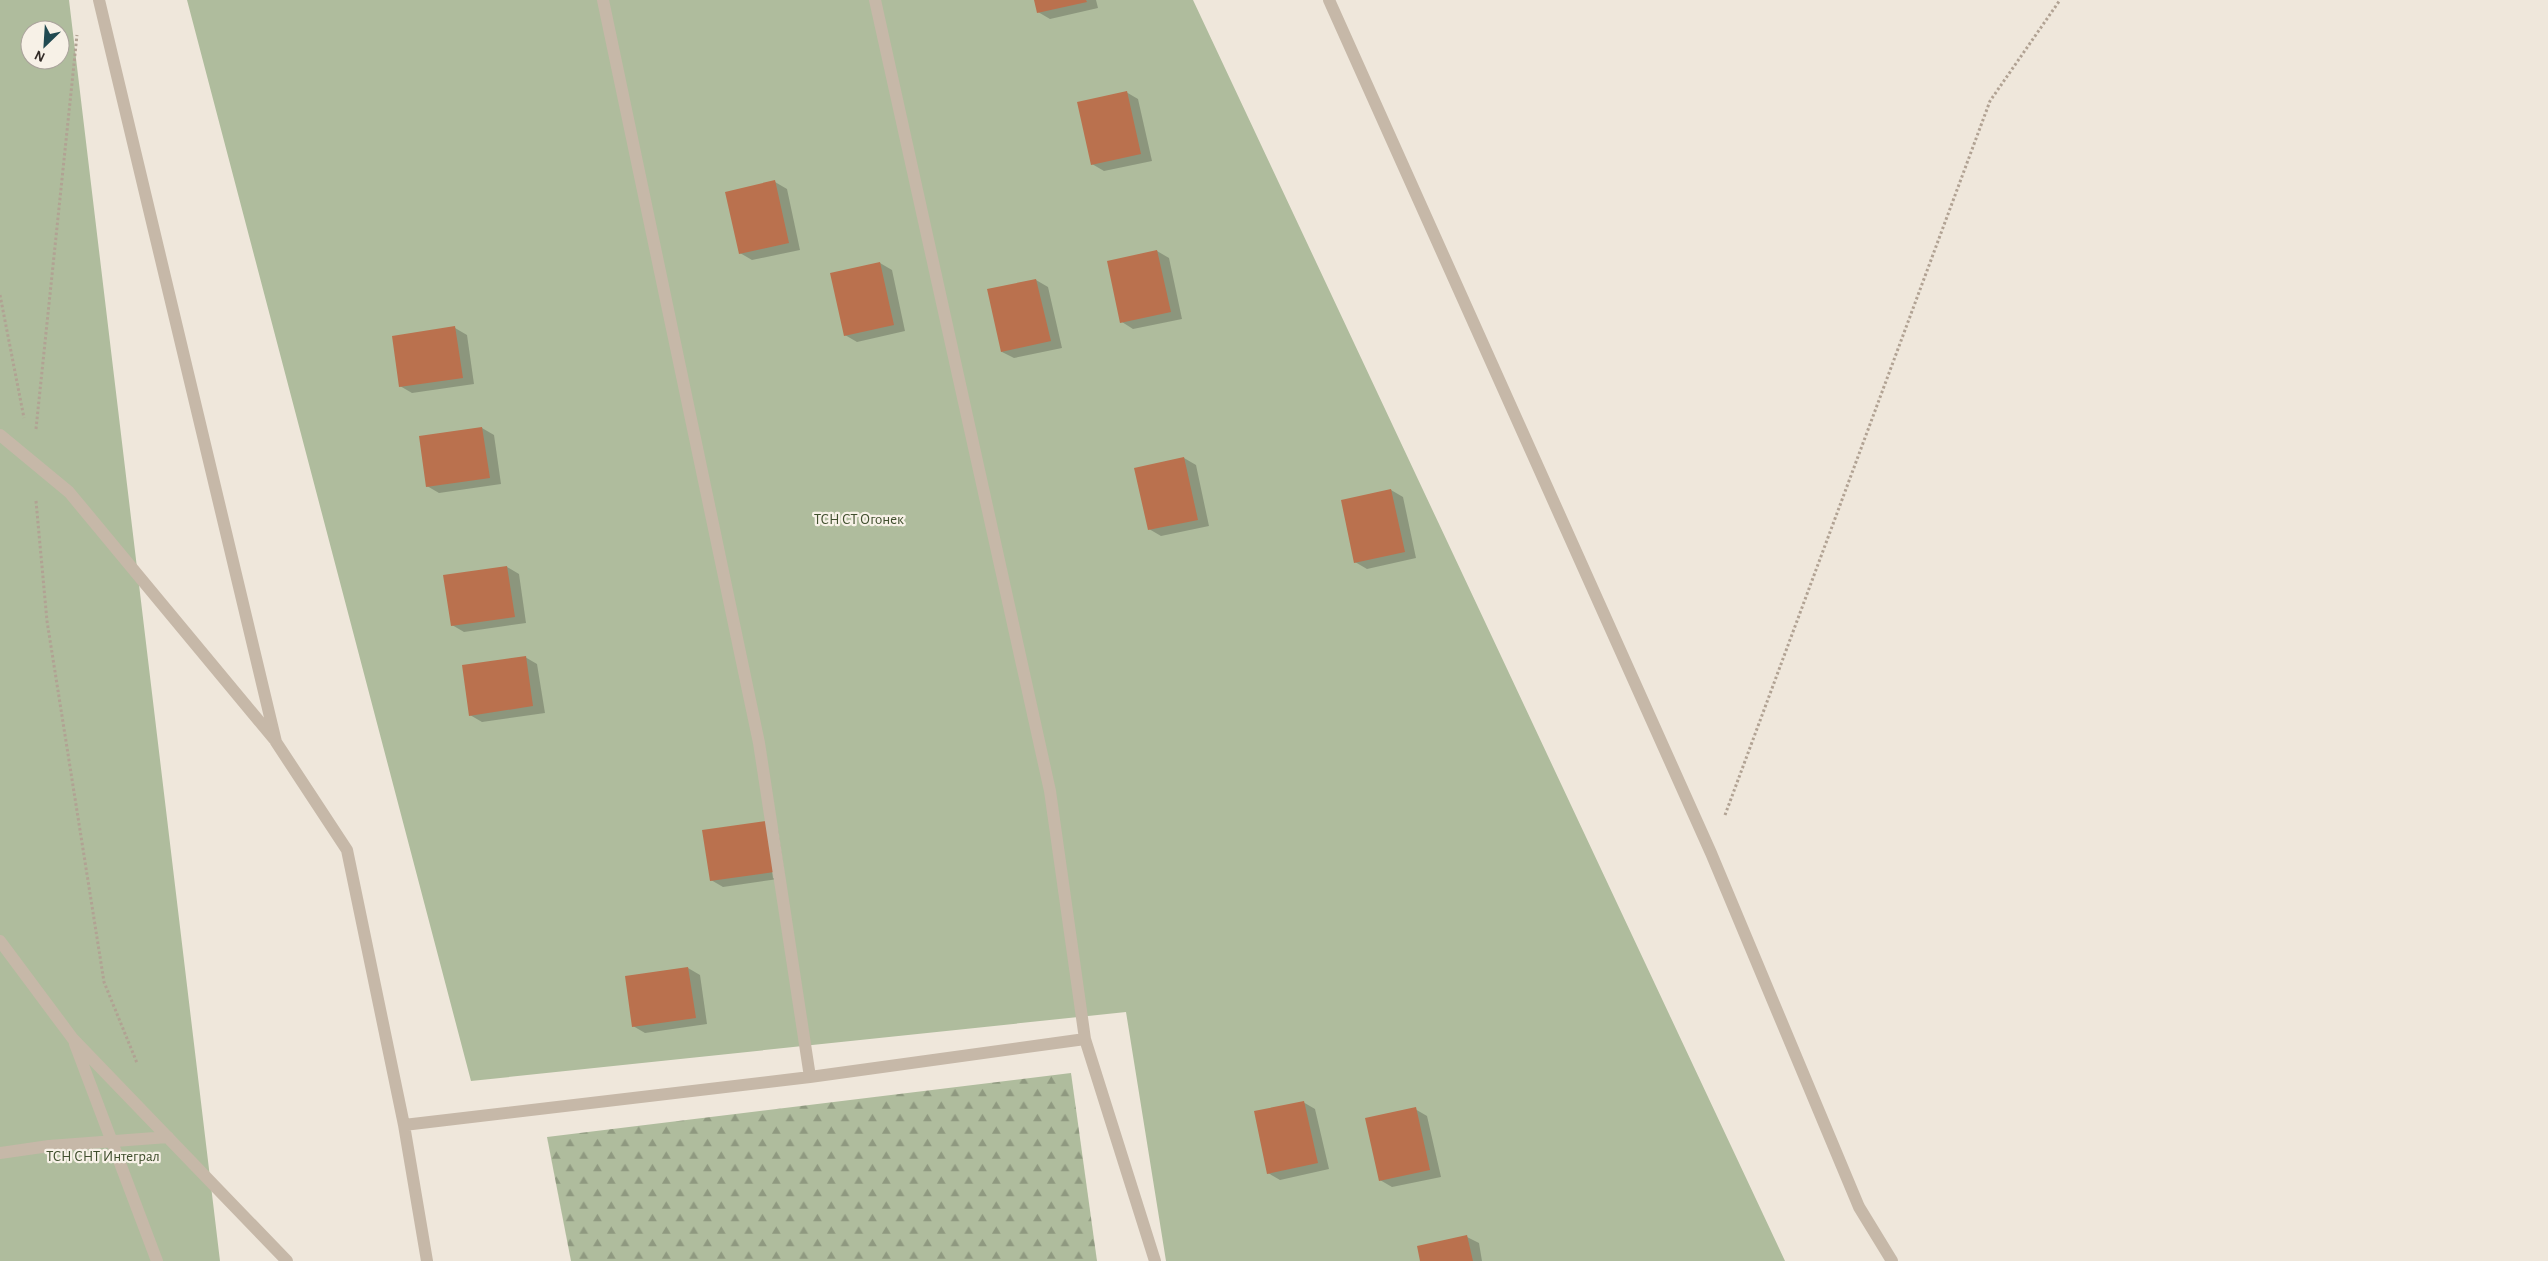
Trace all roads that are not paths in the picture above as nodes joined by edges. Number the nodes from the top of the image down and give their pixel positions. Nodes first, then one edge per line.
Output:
1 (99, 0) edge
2 (603, 0) edge
3 (875, 0) edge
4 (1330, 0) edge
5 (0, 435) edge
6 (276, 742) junction
7 (0, 941) edge
8 (73, 1039) junction
9 (1085, 1039) junction
10 (810, 1077) junction
11 (404, 1125) junction
12 (168, 1137) junction
13 (111, 1141) junction
14 (0, 1153) edge
15 (157, 1261) edge
16 (287, 1261) edge
17 (426, 1261) edge
18 (1155, 1261) edge
19 (1892, 1261) edge

1 - 6 street
2 - 10 street
3 - 9 street
4 - 19 street
5 - 6 street
6 - 11 street
7 - 8 street
8 - 12 street
8 - 13 street
9 - 10 street
9 - 18 street
10 - 11 street
11 - 17 street
12 - 13 street
12 - 16 street
13 - 14 street
13 - 15 street

